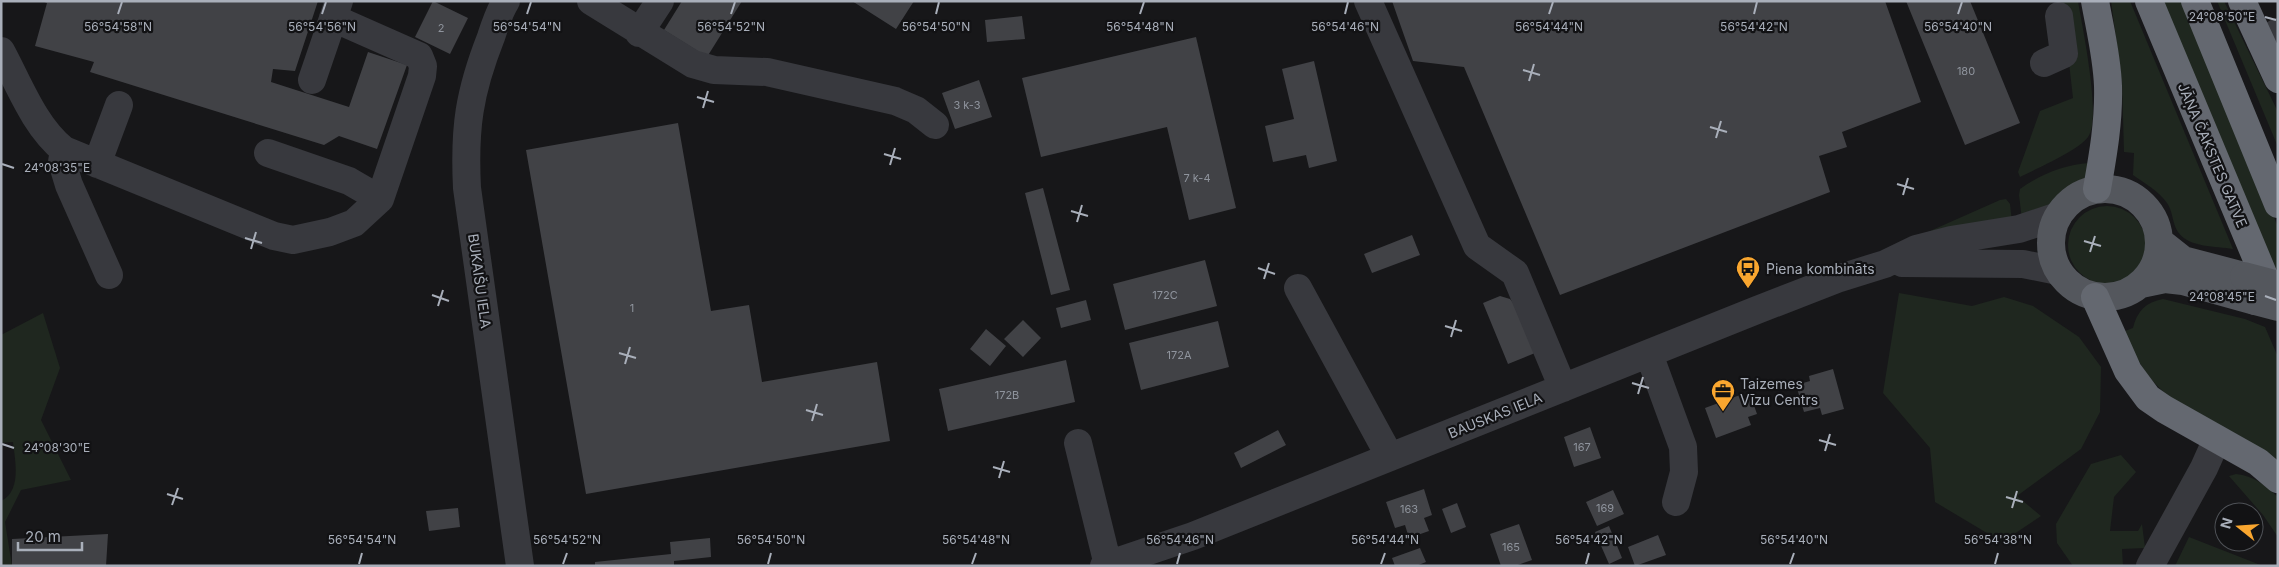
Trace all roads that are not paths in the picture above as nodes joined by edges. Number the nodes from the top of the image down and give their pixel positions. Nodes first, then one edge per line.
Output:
1 (591, 1) edge
2 (660, 1) edge
3 (1368, 1) edge
4 (2095, 1) edge
5 (2149, 1) edge
6 (2195, 1) edge
7 (2242, 1) edge
8 (500, 3) edge
9 (336, 9) edge
10 (2059, 16) dead end
11 (639, 33) junction
12 (2270, 37) edge
13 (1, 52) edge
14 (2044, 63) dead end
15 (2278, 79) edge
16 (312, 80) dead end
17 (119, 105) dead end
18 (935, 125) dead end
19 (64, 150) junction
20 (268, 153) dead end
21 (97, 164) junction
22 (2097, 189) junction
23 (380, 199) junction
24 (2278, 204) edge
25 (2058, 216) junction
26 (2159, 241) junction
27 (1885, 264) junction
28 (2058, 271) junction
29 (109, 275) dead end
30 (2141, 284) junction
31 (2278, 285) edge
32 (1298, 288) dead end
33 (2095, 297) junction
34 (2270, 306) edge
35 (1648, 354) junction
36 (1563, 388) junction
37 (2217, 439) junction
38 (1078, 442) dead end
39 (1390, 457) junction
40 (2278, 479) edge
41 (1676, 502) dead end
42 (1106, 565) edge
43 (520, 566) edge
44 (2150, 566) edge

1 - 11 street
2 - 11 street
3 - 36 street
4 - 22 highway
5 - 34 highway, JĀŅA ČAKSTES GATVE
6 - 24 highway
7 - 12 highway
8 - 43 street, BUKAIŠU IELA
9 - 16 street
9 - 23 street
10 - 14 street
11 - 18 street
12 - 15 highway
13 - 19 street
17 - 21 street
19 - 21 street
19 - 29 street
20 - 23 street
21 - 23 street
22 - 25 main road
22 - 26 main road
25 - 27 street
25 - 28 main road
26 - 30 main road
26 - 31 main road, bridge
27 - 28 street
27 - 35 street, BAUSKAS IELA
28 - 33 main road
30 - 33 main road
30 - 34 main road
32 - 39 street
33 - 37 highway
35 - 36 street, BAUSKAS IELA
35 - 41 street
36 - 39 street, BAUSKAS IELA
37 - 40 highway
37 - 44 street
38 - 42 street
39 - 42 street, BAUSKAS IELA

